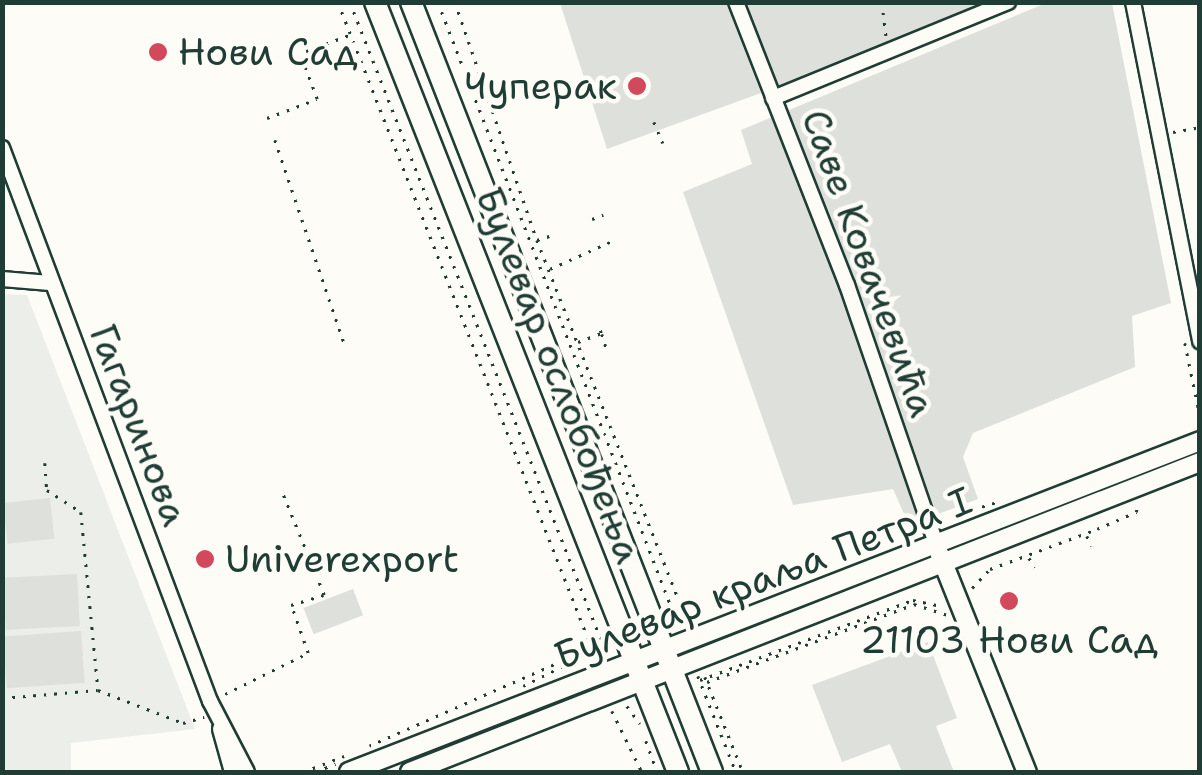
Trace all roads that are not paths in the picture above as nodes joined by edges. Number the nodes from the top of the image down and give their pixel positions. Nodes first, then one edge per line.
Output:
1 (375, 2) edge
2 (411, 2) edge
3 (736, 2) edge
4 (1008, 2) edge
5 (1133, 2) edge
6 (773, 98) junction
7 (2, 148) edge
8 (2, 279) edge
9 (50, 283) junction
10 (1195, 295) edge
11 (1200, 341) edge
12 (1200, 442) edge
13 (1200, 462) edge
14 (941, 556) junction
15 (667, 661) junction
16 (638, 672) junction
17 (215, 713) junction
18 (232, 772) edge
19 (247, 772) edge
20 (349, 772) edge
21 (410, 772) edge
22 (678, 772) edge
23 (712, 772) edge
24 (1027, 772) edge

1 - 16 main road, Булевар ослобођења
2 - 15 main road, Булевар ослобођења
3 - 6 street, Саве Ковачевића
4 - 6 street
5 - 10 street
6 - 14 street, Саве Ковачевића
7 - 9 street, Гагаринова
8 - 9 street
9 - 17 street, Гагаринова
10 - 11 street
12 - 14 street, Булевар краља Петра I
13 - 14 street, Булевар краља Петра I
14 - 15 street, Булевар краља Петра I
14 - 24 street
15 - 16 street, Булевар краља Петра I
15 - 23 main road, Булевар ослобођења
16 - 20 street, Булевар краља Петра I
16 - 21 street, Булевар краља Петра I
16 - 22 main road, Булевар ослобођења
17 - 18 street, Гагаринова
17 - 19 street, Гагаринова

